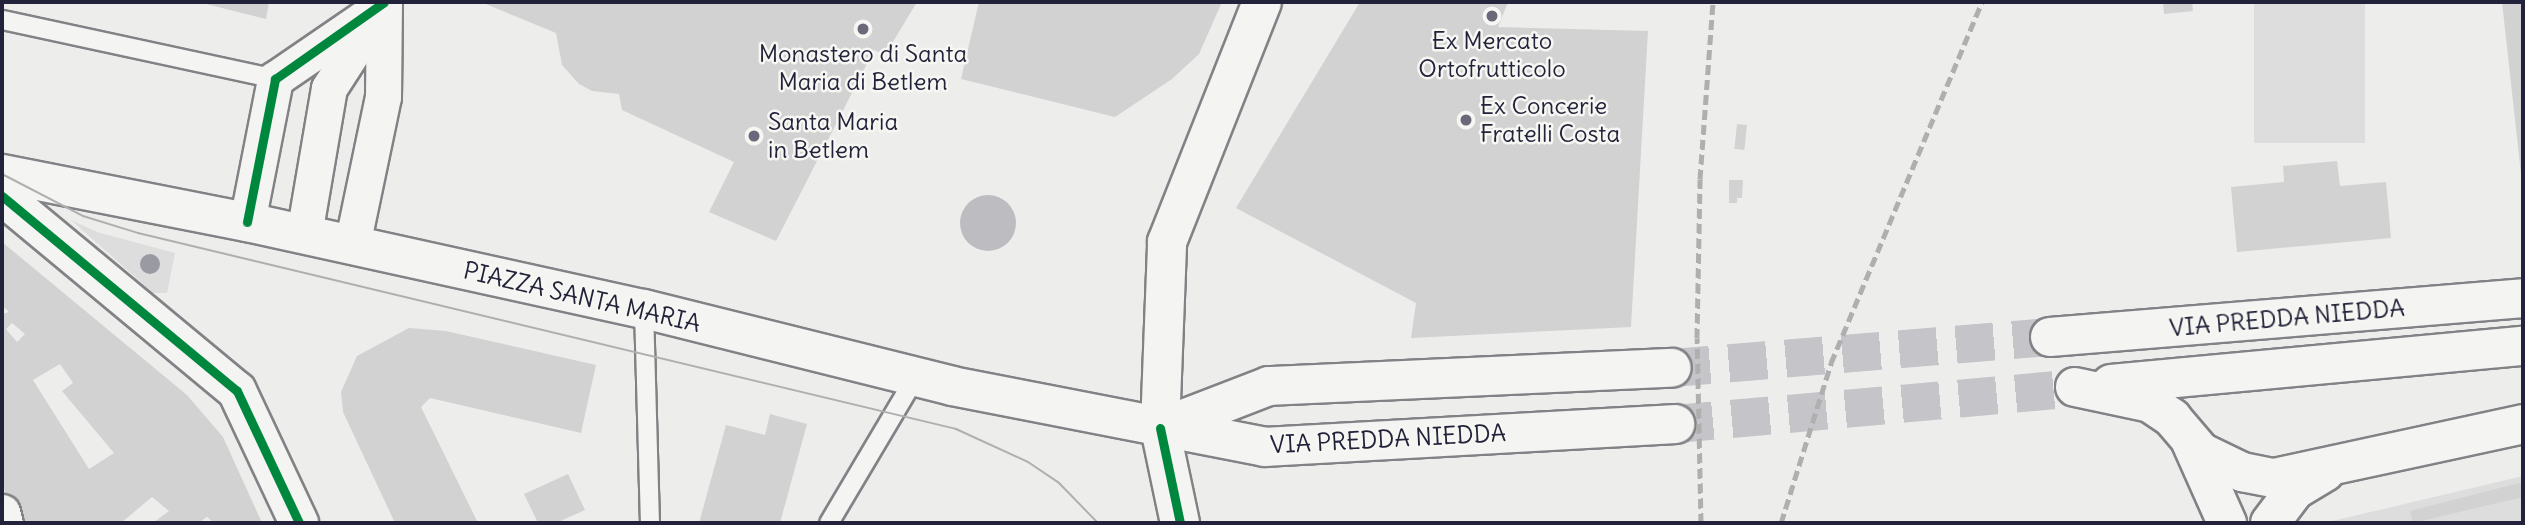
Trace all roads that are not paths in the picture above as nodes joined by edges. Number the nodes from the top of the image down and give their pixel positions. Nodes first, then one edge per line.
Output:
1 (1262, 2) edge
2 (383, 4) edge
3 (3, 20) edge
4 (275, 79) junction
5 (2, 174) edge
6 (2, 196) edge
7 (247, 222) junction
8 (304, 234) junction
9 (352, 245) junction
10 (2523, 298) edge
11 (644, 309) junction
12 (2231, 323) junction
13 (2050, 337) tunnel mouth
14 (2523, 346) edge
15 (1672, 368) tunnel mouth
16 (915, 378) junction
17 (2176, 378) junction
18 (1675, 424) tunnel mouth
19 (2523, 424) edge
20 (1160, 428) junction
21 (2189, 439) junction
22 (2336, 466) junction
23 (2, 512) edge
24 (5, 523) edge
25 (299, 523) edge
26 (650, 523) edge
27 (829, 523) edge
28 (1181, 523) edge
29 (2227, 523) edge
30 (2270, 523) edge

1 - 20 main road
2 - 4 street
2 - 8 street
2 - 9 street
3 - 4 lane
4 - 7 street
5 - 7 main road, PIAZZA SANTA MARIA
6 - 25 main road
7 - 8 main road, PIAZZA SANTA MARIA
8 - 9 main road, PIAZZA SANTA MARIA
9 - 11 main road, PIAZZA SANTA MARIA
10 - 12 main road, VIA PREDDA NIEDDA
11 - 16 main road, PIAZZA SANTA MARIA
11 - 26 lane
12 - 13 main road, VIA PREDDA NIEDDA
12 - 17 main road
14 - 17 main road, VIA PREDDA NIEDDA
15 - 20 main road
16 - 20 main road, PIAZZA SANTA MARIA
16 - 27 lane
17 - 21 main road
17 - 21 main road, VIA PREDDA NIEDDA
18 - 20 main road, VIA PREDDA NIEDDA
19 - 22 main road, VIA PREDDA NIEDDA
20 - 28 main road
21 - 22 main road, VIA PREDDA NIEDDA
21 - 29 main road
22 - 30 main road
23 - 24 street

